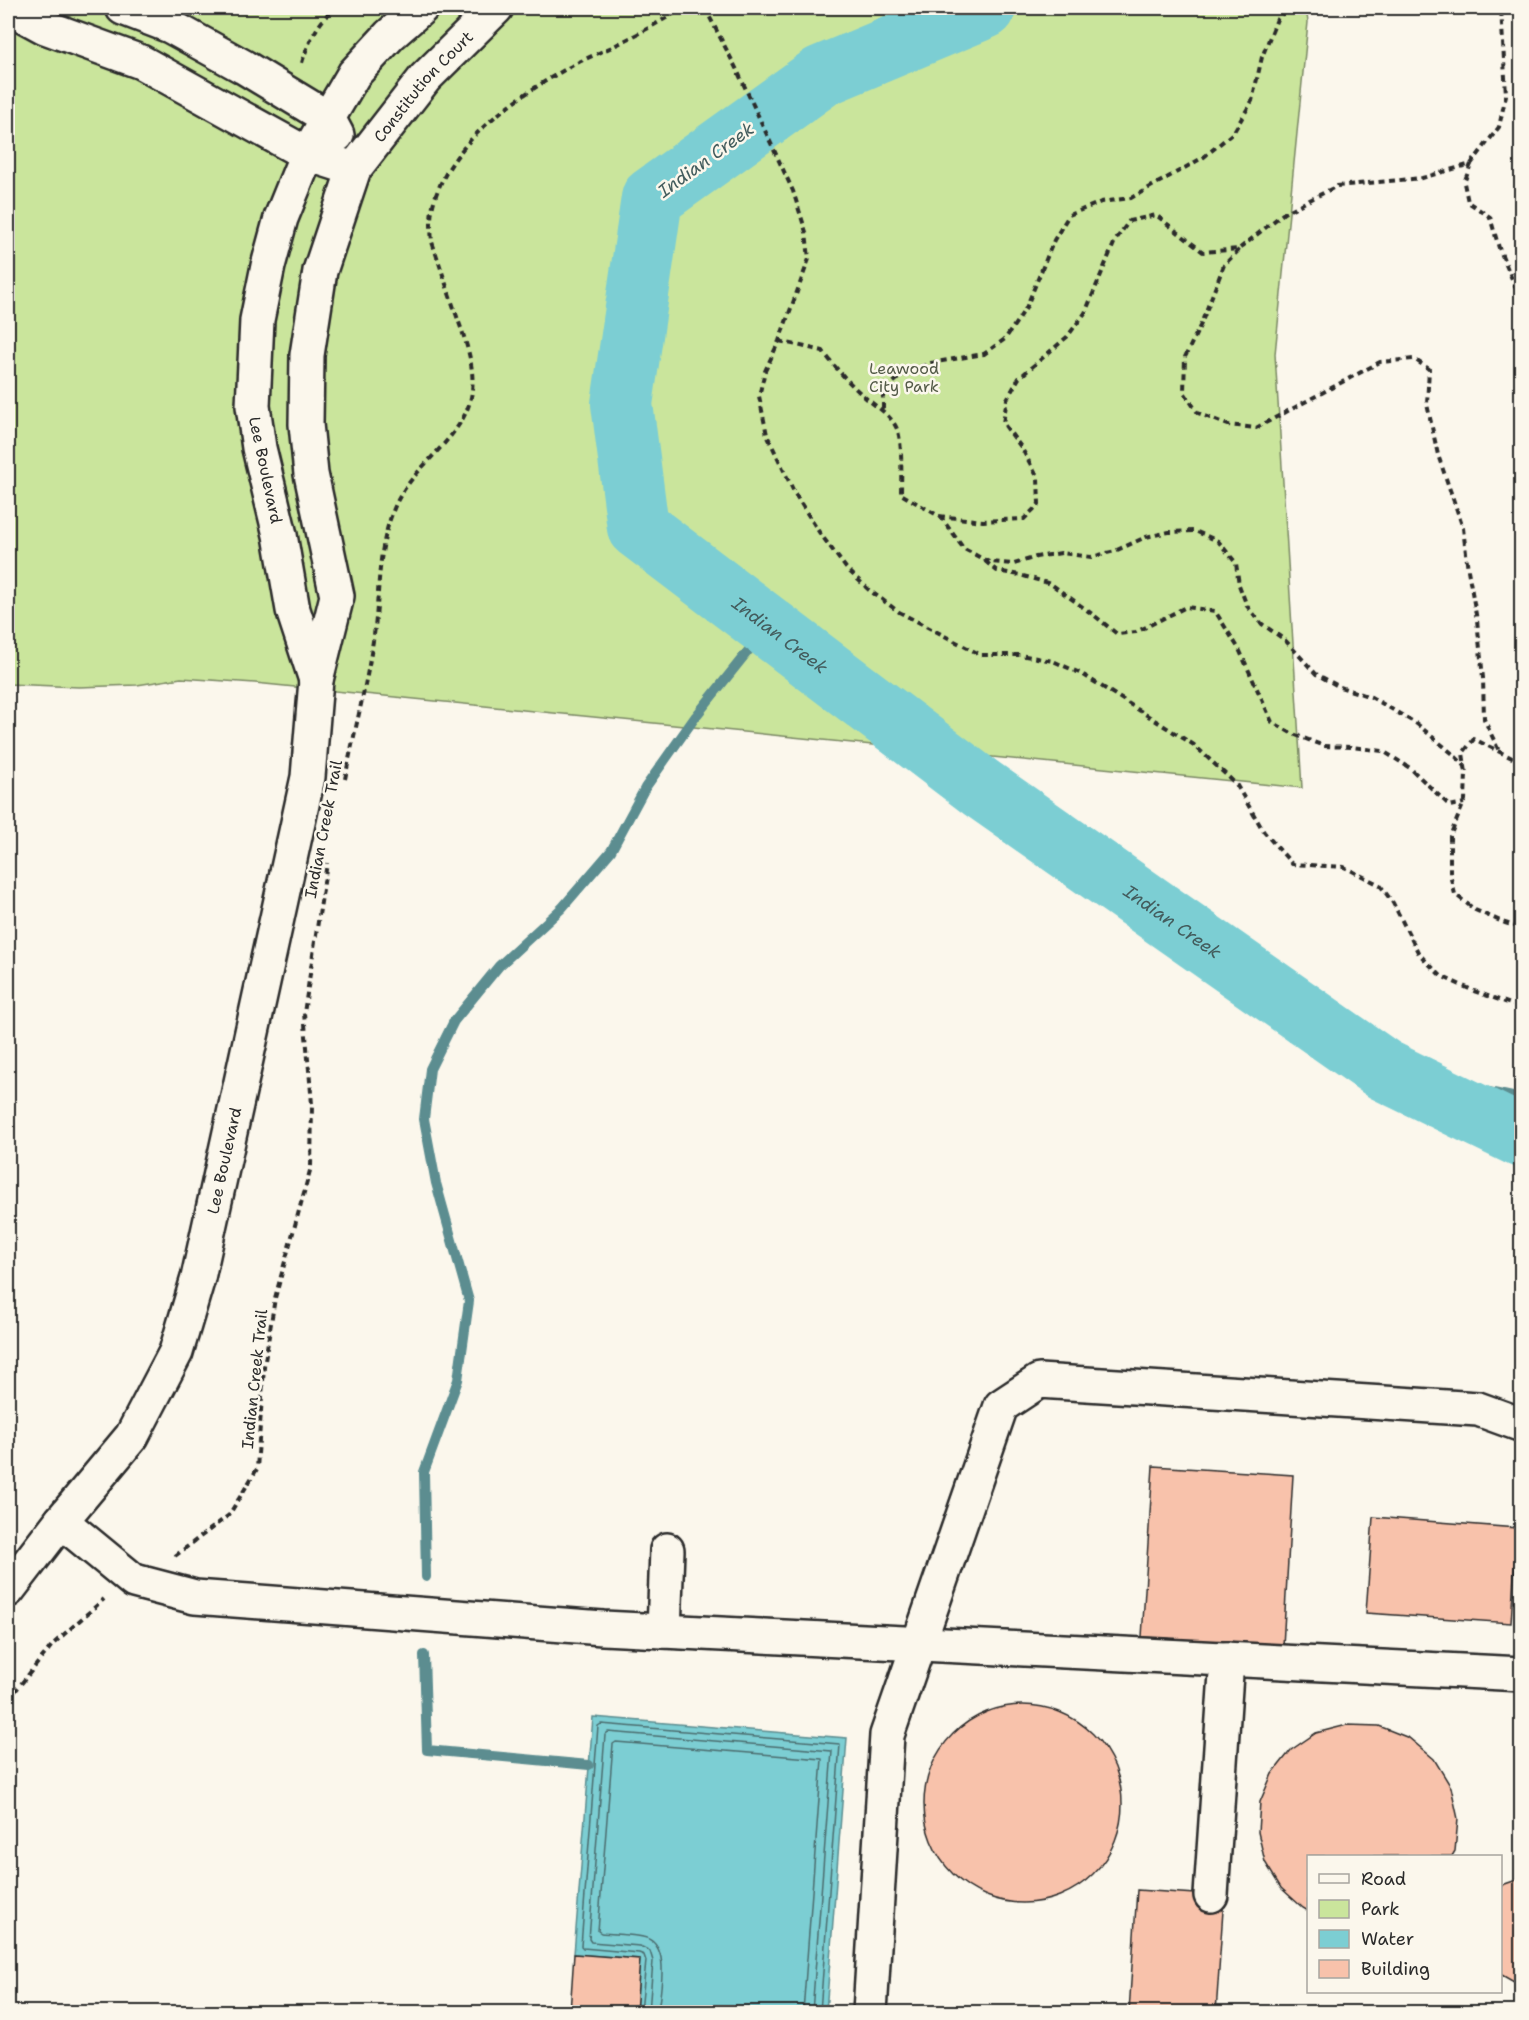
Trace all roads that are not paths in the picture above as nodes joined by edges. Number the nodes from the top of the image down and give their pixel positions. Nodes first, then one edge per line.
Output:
1 (10, 8) edge
2 (123, 8) edge
3 (421, 8) edge
4 (496, 8) edge
5 (328, 117) junction
6 (306, 154) junction
7 (354, 169) junction
8 (316, 680) junction
9 (1521, 1425) edge
10 (61, 1521) junction
11 (667, 1550) dead end
12 (8, 1590) edge
13 (664, 1631) junction
14 (918, 1644) junction
15 (1227, 1659) junction
16 (1521, 1674) edge
17 (1211, 1895) dead end
18 (870, 2013) edge

1 - 6 street
2 - 5 street
3 - 5 street
4 - 7 street, Constitution Court
5 - 6 street
5 - 7 street
6 - 7 street
6 - 8 street, Lee Boulevard
7 - 8 street, Lee Boulevard
8 - 10 street, Lee Boulevard
9 - 14 street
10 - 12 street, Lee Boulevard
10 - 13 street
11 - 13 street
13 - 14 street
14 - 15 street
14 - 18 street
15 - 16 street
15 - 17 street

